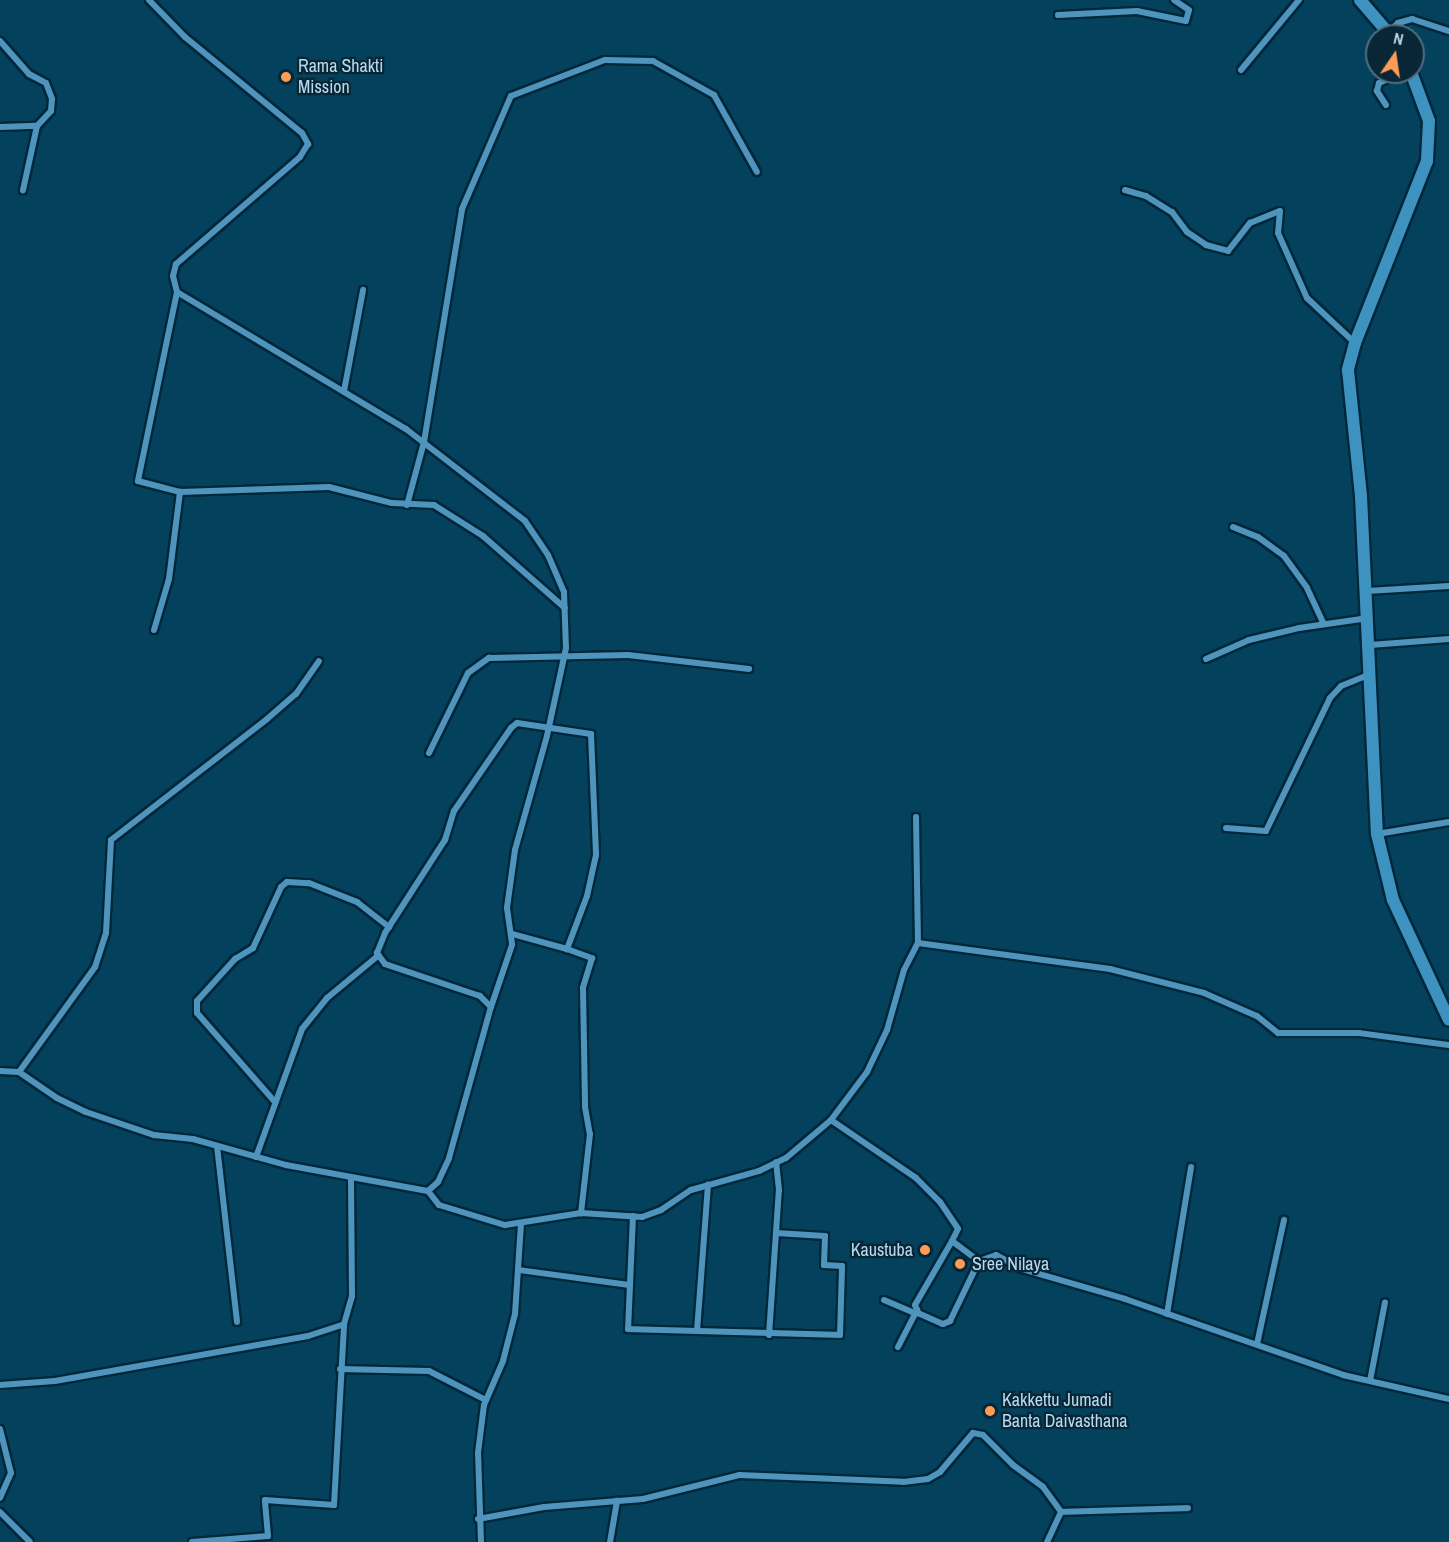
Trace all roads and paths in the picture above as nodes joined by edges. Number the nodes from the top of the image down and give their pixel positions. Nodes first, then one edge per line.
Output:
1 (149, 0) edge
2 (1174, 0) edge
3 (1299, 0) edge
4 (1360, 0) edge
5 (1058, 15) dead end
6 (1381, 24) edge
7 (1397, 24) edge
8 (1449, 31) edge
9 (0, 42) edge
10 (1241, 70) dead end
11 (1380, 84) edge
12 (1415, 84) edge
13 (1386, 105) dead end
14 (37, 126) junction
15 (0, 127) edge
16 (757, 172) dead end
17 (23, 190) dead end
18 (1125, 190) dead end
19 (363, 290) dead end
20 (177, 292) junction
21 (1355, 343) junction
22 (344, 392) junction
23 (424, 442) junction
24 (180, 492) junction
25 (406, 505) junction
26 (1233, 527) dead end
27 (1449, 586) edge
28 (1367, 591) junction
29 (565, 608) junction
30 (1368, 618) junction
31 (1323, 624) junction
32 (154, 630) dead end
33 (1449, 639) edge
34 (1370, 645) junction
35 (564, 659) junction
36 (1206, 659) dead end
37 (319, 661) dead end
38 (749, 669) dead end
39 (1371, 674) junction
40 (549, 726) junction
41 (429, 753) dead end
42 (915, 817) dead end
43 (1449, 822) edge
44 (1226, 828) dead end
45 (1377, 834) junction
46 (389, 927) junction
47 (512, 934) junction
48 (918, 943) junction
49 (567, 948) junction
50 (379, 955) junction
51 (491, 1007) junction
52 (1449, 1020) edge
53 (1449, 1044) edge
54 (0, 1071) edge
55 (20, 1072) junction
56 (275, 1102) junction
57 (831, 1120) junction
58 (217, 1146) junction
59 (256, 1157) junction
60 (776, 1162) junction
61 (1191, 1167) dead end
62 (351, 1178) junction
63 (708, 1184) junction
64 (428, 1191) junction
65 (581, 1213) junction
66 (633, 1216) junction
67 (1284, 1220) dead end
68 (521, 1223) junction
69 (776, 1233) junction
70 (952, 1241) junction
71 (979, 1261) junction
72 (519, 1270) junction
73 (630, 1285) junction
74 (884, 1300) dead end
75 (1385, 1302) dead end
76 (915, 1311) junction
77 (1167, 1314) junction
78 (237, 1322) dead end
79 (344, 1324) junction
80 (697, 1331) junction
81 (769, 1335) junction
82 (1257, 1344) junction
83 (898, 1347) dead end
84 (340, 1369) junction
85 (1370, 1381) junction
86 (0, 1385) edge
87 (1449, 1399) edge
88 (486, 1400) junction
89 (0, 1429) edge
90 (0, 1498) edge
91 (616, 1501) junction
92 (1188, 1508) dead end
93 (0, 1512) edge
94 (1061, 1512) junction
95 (478, 1519) junction
96 (30, 1542) edge
97 (192, 1542) edge
98 (481, 1542) edge
99 (610, 1542) edge
100 (1047, 1542) edge

1 - 20 street
2 - 5 street
3 - 10 street
4 - 6 street
7 - 8 street
9 - 14 street
11 - 13 street
12 - 21 street
14 - 15 street
14 - 17 street
16 - 23 street
18 - 21 street
19 - 22 street
20 - 22 street
20 - 24 street
21 - 28 street
22 - 23 street
23 - 25 street
23 - 29 street
24 - 25 street
24 - 32 street
25 - 29 street
26 - 31 street
27 - 28 street
28 - 30 street
29 - 35 street
30 - 31 street
30 - 34 street
31 - 36 street
33 - 34 street
34 - 39 street
35 - 38 street
35 - 40 street
35 - 41 street
37 - 55 street
39 - 44 street
39 - 45 street
40 - 46 street
40 - 47 street
40 - 49 street
42 - 48 street
43 - 45 street
45 - 52 street
46 - 50 street
46 - 56 street
47 - 49 street
47 - 51 street
48 - 53 street
48 - 57 street
49 - 65 street
50 - 51 street
50 - 56 street
51 - 64 street
54 - 55 street
55 - 58 street
56 - 59 street
57 - 60 street
57 - 70 street
58 - 59 street
58 - 78 street
59 - 62 street
60 - 63 street
60 - 69 street
61 - 77 street
62 - 64 street
62 - 79 street
63 - 66 street
63 - 80 street
64 - 68 street
65 - 66 street
65 - 68 street
66 - 73 street
67 - 82 street
68 - 72 street
69 - 81 street
69 - 81 street
70 - 71 street
70 - 76 street
71 - 76 street
71 - 77 street
72 - 73 street
72 - 88 street
73 - 80 street
74 - 76 street
75 - 85 street
76 - 83 street
77 - 82 street
79 - 84 street
79 - 86 street
80 - 81 street
82 - 85 street
84 - 88 street
84 - 97 street
85 - 87 street
88 - 95 street
89 - 90 street
91 - 94 street
91 - 95 street
91 - 99 street
92 - 94 street
93 - 96 street
94 - 100 street
95 - 98 street

